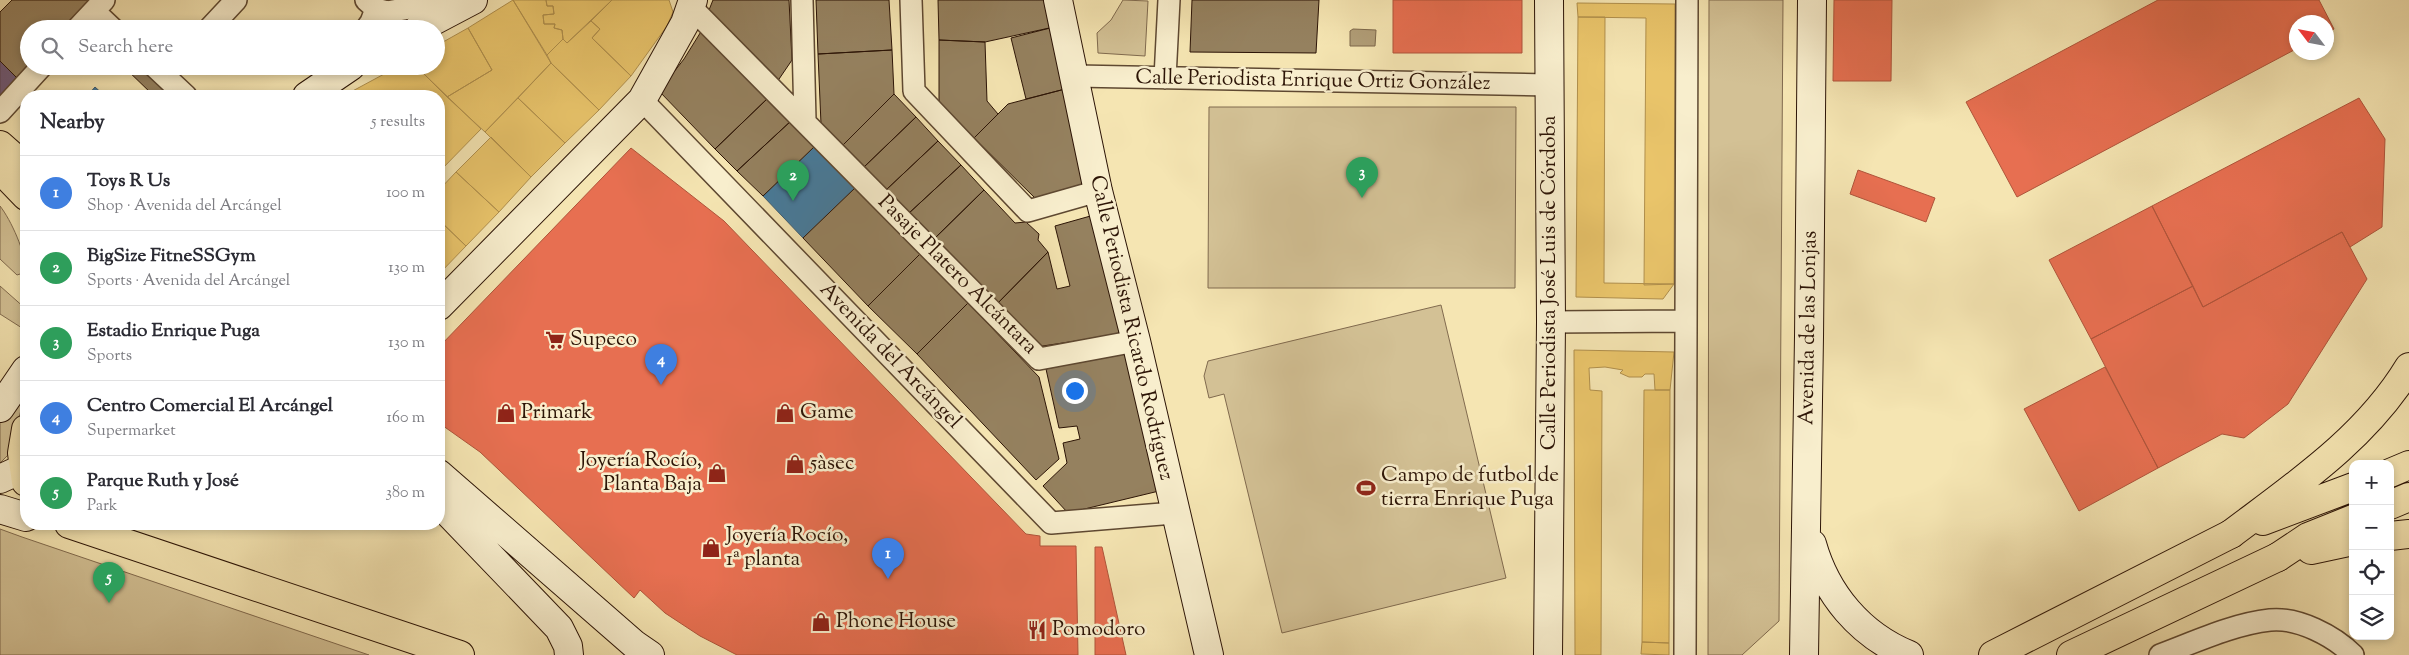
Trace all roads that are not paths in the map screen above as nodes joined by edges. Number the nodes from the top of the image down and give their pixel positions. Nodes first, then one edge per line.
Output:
1 (236, 0) edge
2 (456, 0) edge
3 (473, 0) edge
4 (802, 0) edge
5 (911, 0) edge
6 (1058, 0) edge
7 (1169, 0) edge
8 (1549, 0) edge
9 (1687, 0) edge
10 (1812, 0) edge
11 (691, 3) edge
12 (371, 4) edge
13 (99, 6) edge
14 (86, 20) edge
15 (108, 20) edge
16 (217, 20) edge
17 (371, 20) edge
18 (435, 20) edge
19 (34, 75) edge
20 (169, 75) edge
21 (326, 75) edge
22 (338, 75) edge
23 (1076, 76) junction
24 (1165, 78) junction
25 (1549, 85) junction
26 (20, 90) edge
27 (20, 90) edge
28 (181, 90) edge
29 (313, 90) edge
30 (316, 90) edge
31 (642, 100) junction
32 (0, 112) edge
33 (805, 120) junction
34 (0, 145) edge
35 (20, 163) edge
36 (0, 169) edge
37 (20, 190) edge
38 (1098, 191) junction
39 (445, 300) edge
40 (1685, 321) junction
41 (1551, 322) junction
42 (1136, 341) junction
43 (2409, 367) edge
44 (20, 379) edge
45 (0, 408) edge
46 (20, 452) edge
47 (2409, 465) edge
48 (2394, 471) edge
49 (14, 474) edge
50 (445, 479) edge
51 (2349, 489) edge
52 (2409, 497) edge
53 (2394, 503) edge
54 (0, 509) edge
55 (445, 509) edge
56 (1174, 513) junction
57 (20, 515) edge
58 (1806, 522) junction
59 (2349, 522) edge
60 (92, 530) edge
61 (2231, 534) junction
62 (2409, 534) edge
63 (2394, 536) edge
64 (2349, 542) edge
65 (2278, 556) junction
66 (460, 655) edge
67 (569, 655) edge
68 (650, 655) edge
69 (1208, 655) edge
70 (1548, 655) edge
71 (1685, 655) edge
72 (1804, 655) edge
73 (1909, 655) edge
74 (1993, 655) edge
75 (2071, 655) edge
76 (2160, 655) edge
77 (2353, 655) edge

1 - 16 street
2 - 12 street
3 - 18 street
4 - 33 street
5 - 38 street
6 - 23 street, Calle Periodista Ricardo Rodríguez
7 - 24 street
8 - 25 street, Calle Periodista José Luis de Córdoba
9 - 40 street
10 - 58 street, Avenida de las Lonjas
11 - 31 street
11 - 33 street, Pasaje Platero Alcántara
12 - 17 street
13 - 14 street
13 - 15 street
19 - 26 street
20 - 28 street
21 - 29 street
22 - 30 street
23 - 24 street, Calle Periodista Enrique Ortiz González
23 - 38 street, Calle Periodista Ricardo Rodríguez
24 - 25 street, Calle Periodista Enrique Ortiz González
25 - 41 street, Calle Periodista José Luis de Córdoba
27 - 32 street
31 - 39 street
31 - 56 street, Avenida del Arcángel
33 - 42 street, Pasaje Platero Alcántara
34 - 35 main road
36 - 37 main road
38 - 42 street, Calle Periodista Ricardo Rodríguez
40 - 41 street
40 - 71 street
41 - 70 street, Calle Periodista José Luis de Córdoba
42 - 56 street, Calle Periodista Ricardo Rodríguez
43 - 61 main road
44 - 45 street
46 - 49 main road
47 - 48 main road
50 - 68 street
51 - 61 main road
52 - 53 main road
54 - 57 street
55 - 67 street
56 - 69 street, Calle Periodista Ricardo Rodríguez
58 - 72 street, Avenida de las Lonjas
58 - 73 street
59 - 65 main road
60 - 66 main road
61 - 74 main road
62 - 63 main road
64 - 65 main road
65 - 75 main road
76 - 77 street

